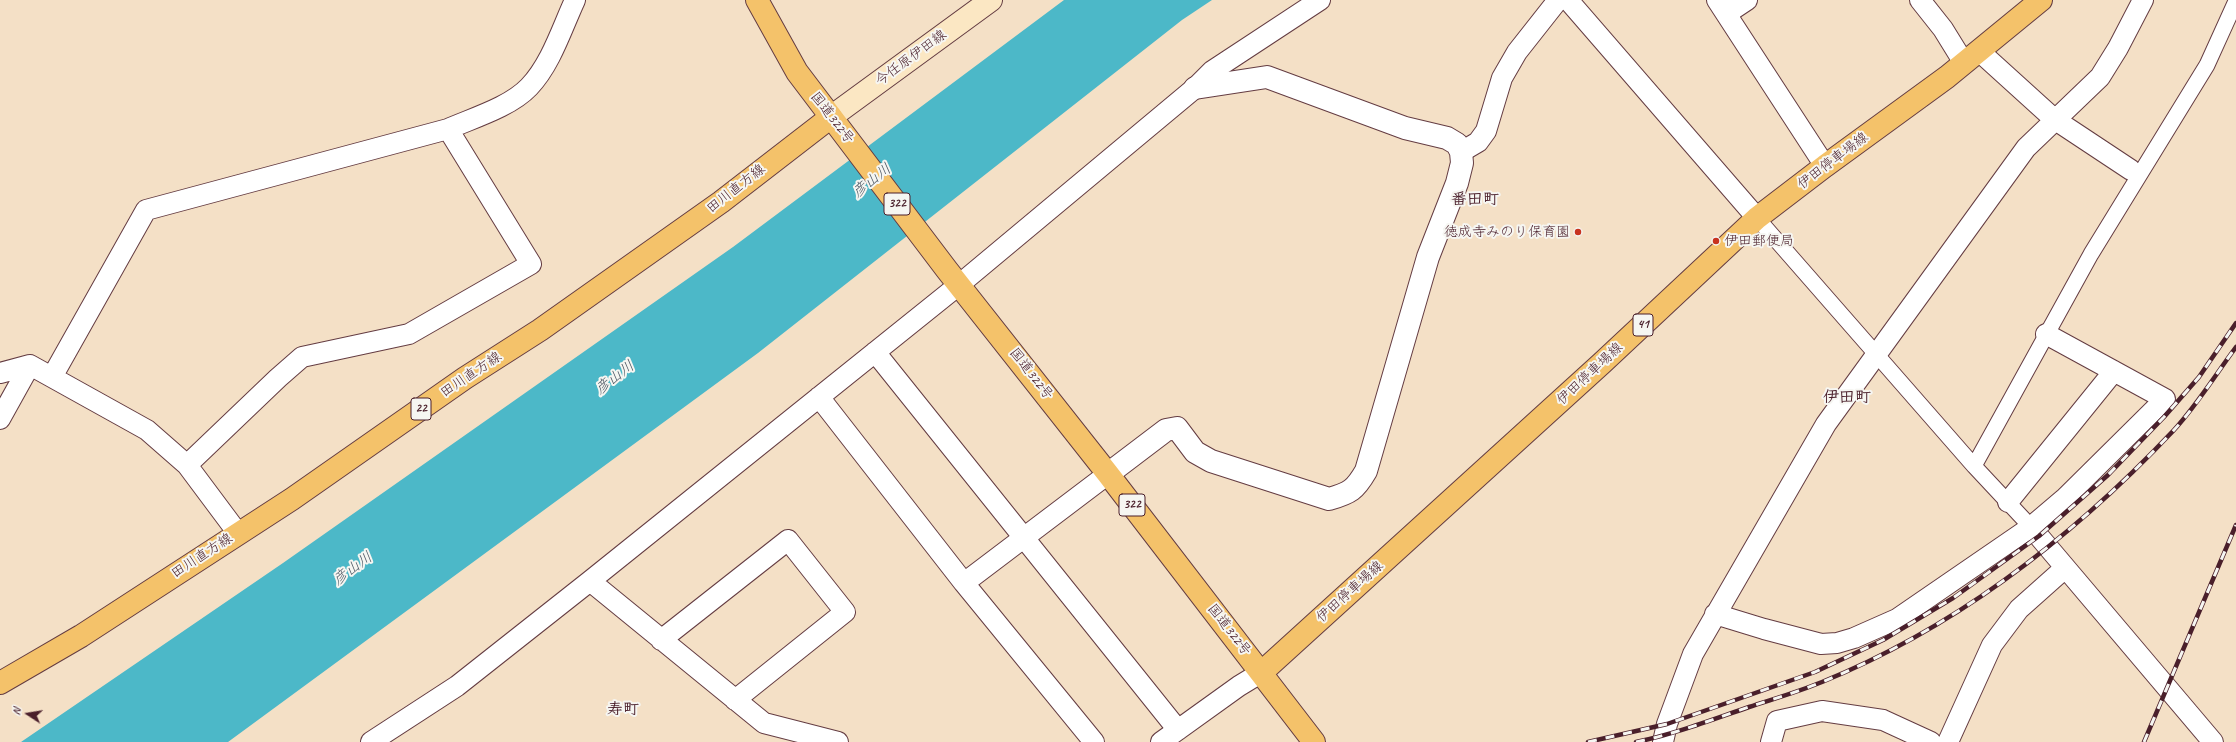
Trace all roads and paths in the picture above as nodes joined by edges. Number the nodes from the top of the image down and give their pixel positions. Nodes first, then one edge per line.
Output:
1 (575, 0) edge
2 (757, 0) edge
3 (992, 0) edge
4 (1320, 0) edge
5 (1558, 0) edge
6 (1568, 0) edge
7 (1747, 0) edge
8 (1920, 0) edge
9 (2041, 0) edge
10 (2143, 0) edge
11 (2236, 1) edge
12 (1722, 7) edge
13 (1971, 57) junction
14 (1195, 88) junction
15 (831, 117) junction
16 (2054, 119) junction
17 (448, 129) junction
18 (1461, 152) junction
19 (1825, 166) junction
20 (2131, 170) dead end
21 (1757, 218) junction
22 (953, 277) junction
23 (2046, 334) junction
24 (875, 352) junction
25 (1875, 354) junction
26 (30, 365) junction
27 (2114, 371) junction
28 (0, 373) edge
29 (52, 377) junction
30 (819, 397) junction
31 (0, 418) edge
32 (187, 465) junction
33 (1974, 466) junction
34 (1108, 474) junction
35 (2008, 502) junction
36 (2031, 527) junction
37 (237, 532) junction
38 (1024, 537) junction
39 (2065, 568) junction
40 (590, 581) junction
41 (964, 583) junction
42 (1715, 614) junction
43 (661, 640) junction
44 (1262, 672) junction
45 (0, 683) edge
46 (735, 700) junction
47 (1178, 730) junction
48 (371, 742) edge
49 (838, 742) edge
50 (1094, 742) edge
51 (1162, 742) edge
52 (1314, 742) edge
53 (1662, 742) edge
54 (1771, 742) edge
55 (1931, 742) edge
56 (1948, 742) edge
57 (2213, 742) edge

1 - 17 street
2 - 15 main road, 国道322号 / 322
3 - 15 main road, 今任原伊田線
4 - 14 street
5 - 18 street
6 - 21 street
7 - 12 street
8 - 13 street
9 - 13 main road, 伊田停車場線 / 41
10 - 16 street
11 - 23 street
12 - 19 street
13 - 16 street
13 - 19 main road, 伊田停車場線 / 41
14 - 18 street
14 - 22 street
15 - 22 main road, 国道322号 / 322
15 - 37 main road, 田川直方線 / 22
16 - 20 street
16 - 25 street
17 - 29 street
17 - 32 street
18 - 34 street
19 - 21 main road, 伊田停車場線 / 41
21 - 25 street
21 - 44 main road, 伊田停車場線 / 41
22 - 24 street
22 - 34 main road, 国道322号 / 322
23 - 27 street
23 - 33 street
24 - 30 street
24 - 38 street
25 - 33 street
25 - 42 street
26 - 28 street
26 - 29 street
26 - 31 street
27 - 35 street
27 - 36 street
29 - 32 street
30 - 40 street
30 - 41 street
32 - 37 street
33 - 35 street
34 - 38 street
34 - 44 main road, 国道322号 / 322
35 - 36 street
36 - 39 street
36 - 42 street
37 - 45 main road, 田川直方線 / 22
38 - 41 street
38 - 47 street
39 - 56 street
39 - 57 street
40 - 43 street
40 - 48 street
41 - 50 street
42 - 53 street
43 - 46 street
43 - 46 street
44 - 47 street
44 - 52 main road, 国道322号 / 322
46 - 49 street
47 - 51 street
54 - 55 street

